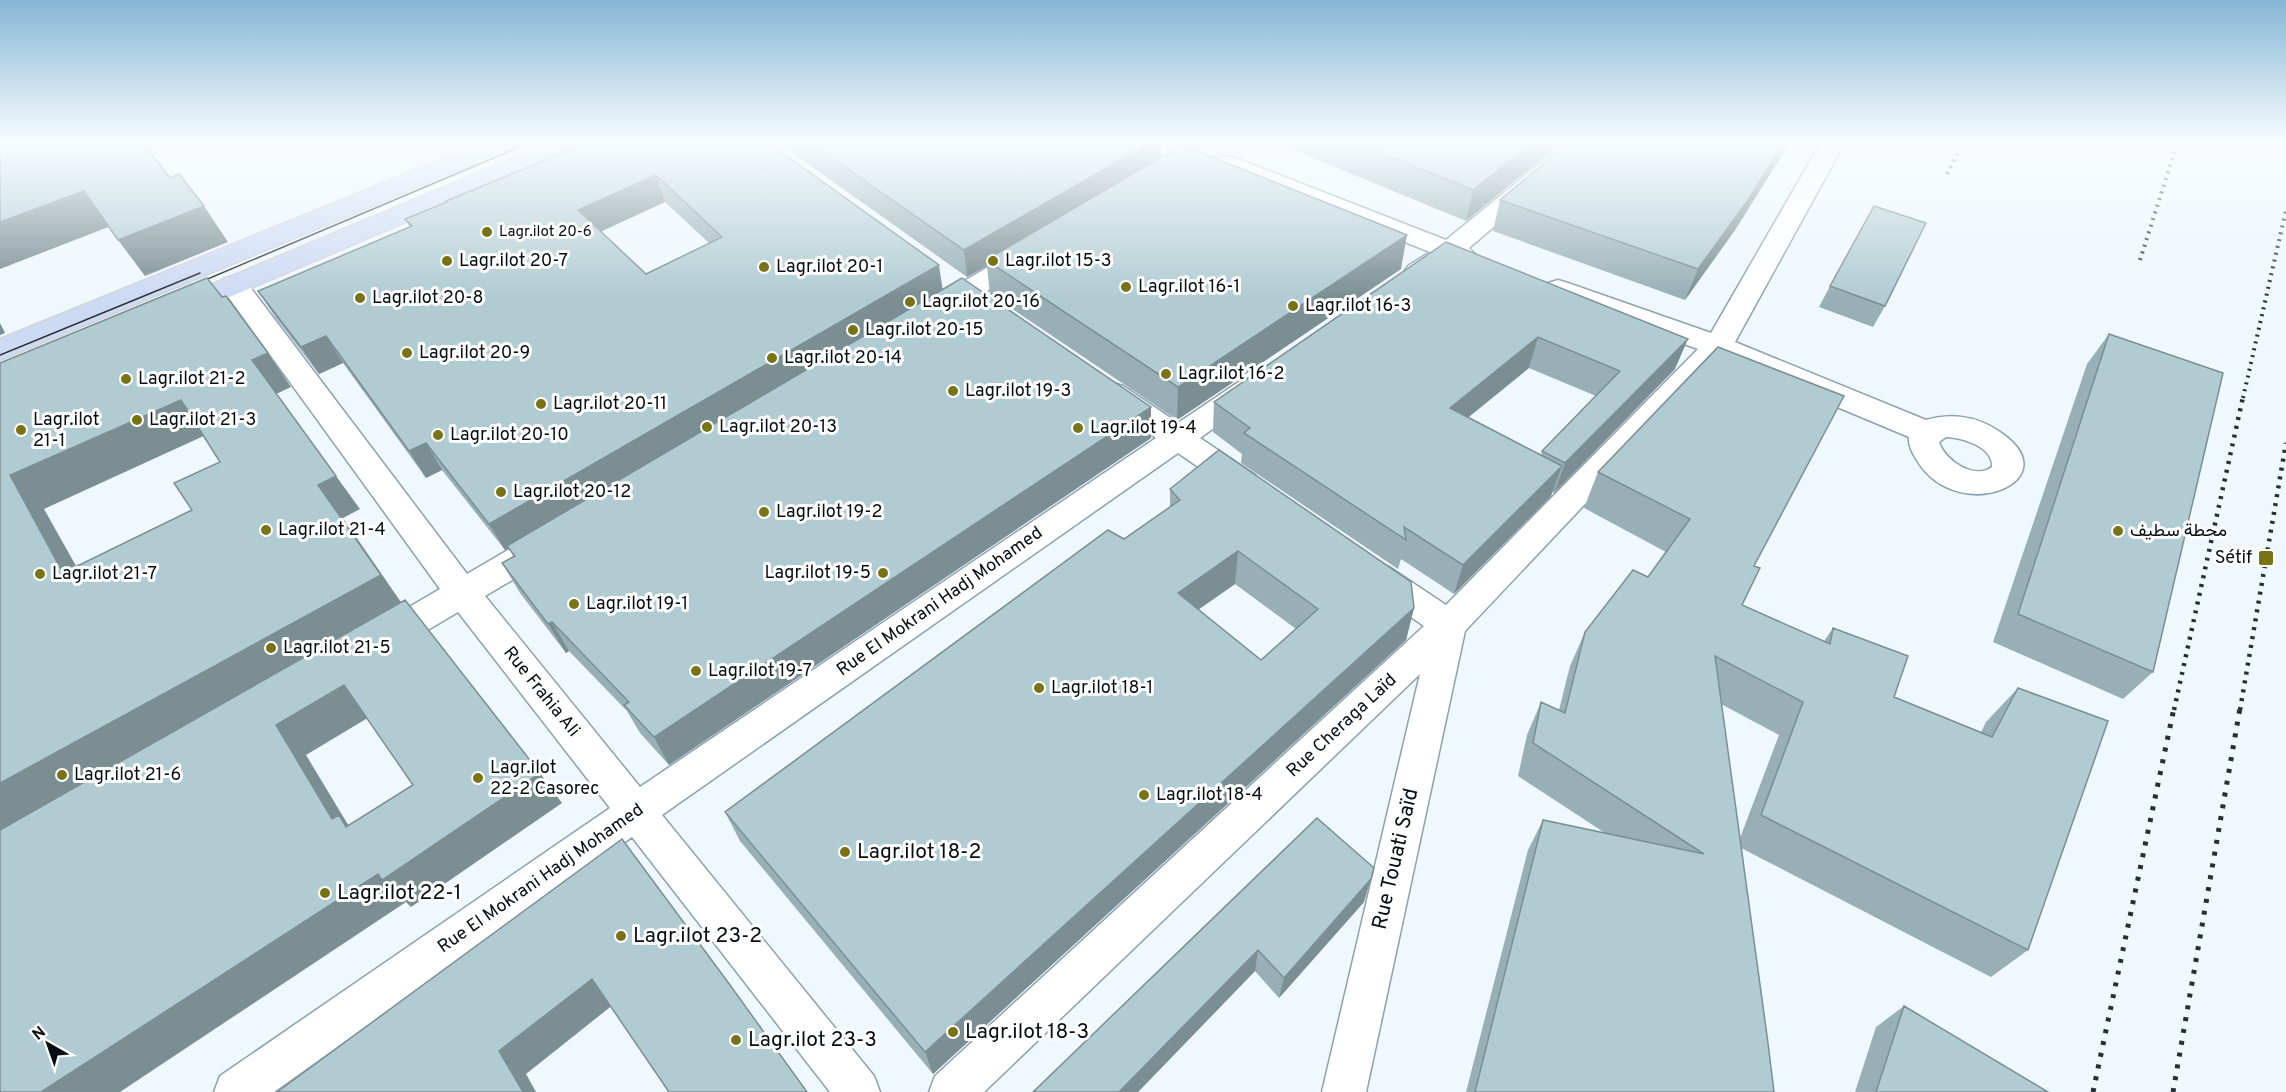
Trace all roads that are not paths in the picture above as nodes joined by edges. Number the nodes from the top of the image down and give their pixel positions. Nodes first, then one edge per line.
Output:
1 (377, 195) edge
2 (447, 195) edge
3 (1315, 195) edge
4 (1517, 195) edge
5 (1796, 195) edge
6 (1053, 241) edge
7 (1449, 251) junction
8 (1483, 262) edge
9 (937, 272) dead end
10 (1539, 282) edge
11 (234, 285) junction
12 (1391, 291) edge
13 (965, 292) junction
14 (994, 312) edge
15 (149, 321) edge
16 (914, 323) edge
17 (1718, 346) junction
18 (0, 350) edge
19 (1275, 371) edge
20 (1091, 378) edge
21 (1928, 433) dead end
22 (1179, 438) junction
23 (1265, 498) edge
24 (573, 527) edge
25 (1352, 558) edge
26 (463, 594) junction
27 (1449, 626) junction
28 (360, 653) edge
29 (637, 811) junction
30 (236, 1092) edge
31 (858, 1092) edge
32 (951, 1092) edge
33 (1344, 1092) edge

1 - 18 main road
2 - 11 main road
3 - 7 street
4 - 7 street
5 - 17 street, Rue Cheraga Laïd
6 - 13 street
7 - 8 street
7 - 12 street
9 - 13 street
10 - 17 street
11 - 15 main road
11 - 26 street, Rue Frahia Ali
13 - 14 street
13 - 16 street
17 - 21 street
17 - 27 street, Rue Cheraga Laïd
19 - 22 street, Rue El Mokrani Hadj Mohamed
20 - 22 street
22 - 23 street
22 - 29 street, Rue El Mokrani Hadj Mohamed
24 - 26 street
25 - 27 street
26 - 28 street
26 - 29 street, Rue Frahia Ali
27 - 32 street, Rue Cheraga Laïd
27 - 33 street, Rue Touati Saïd
29 - 30 street, Rue El Mokrani Hadj Mohamed
29 - 31 street, Rue Frahia Ali

